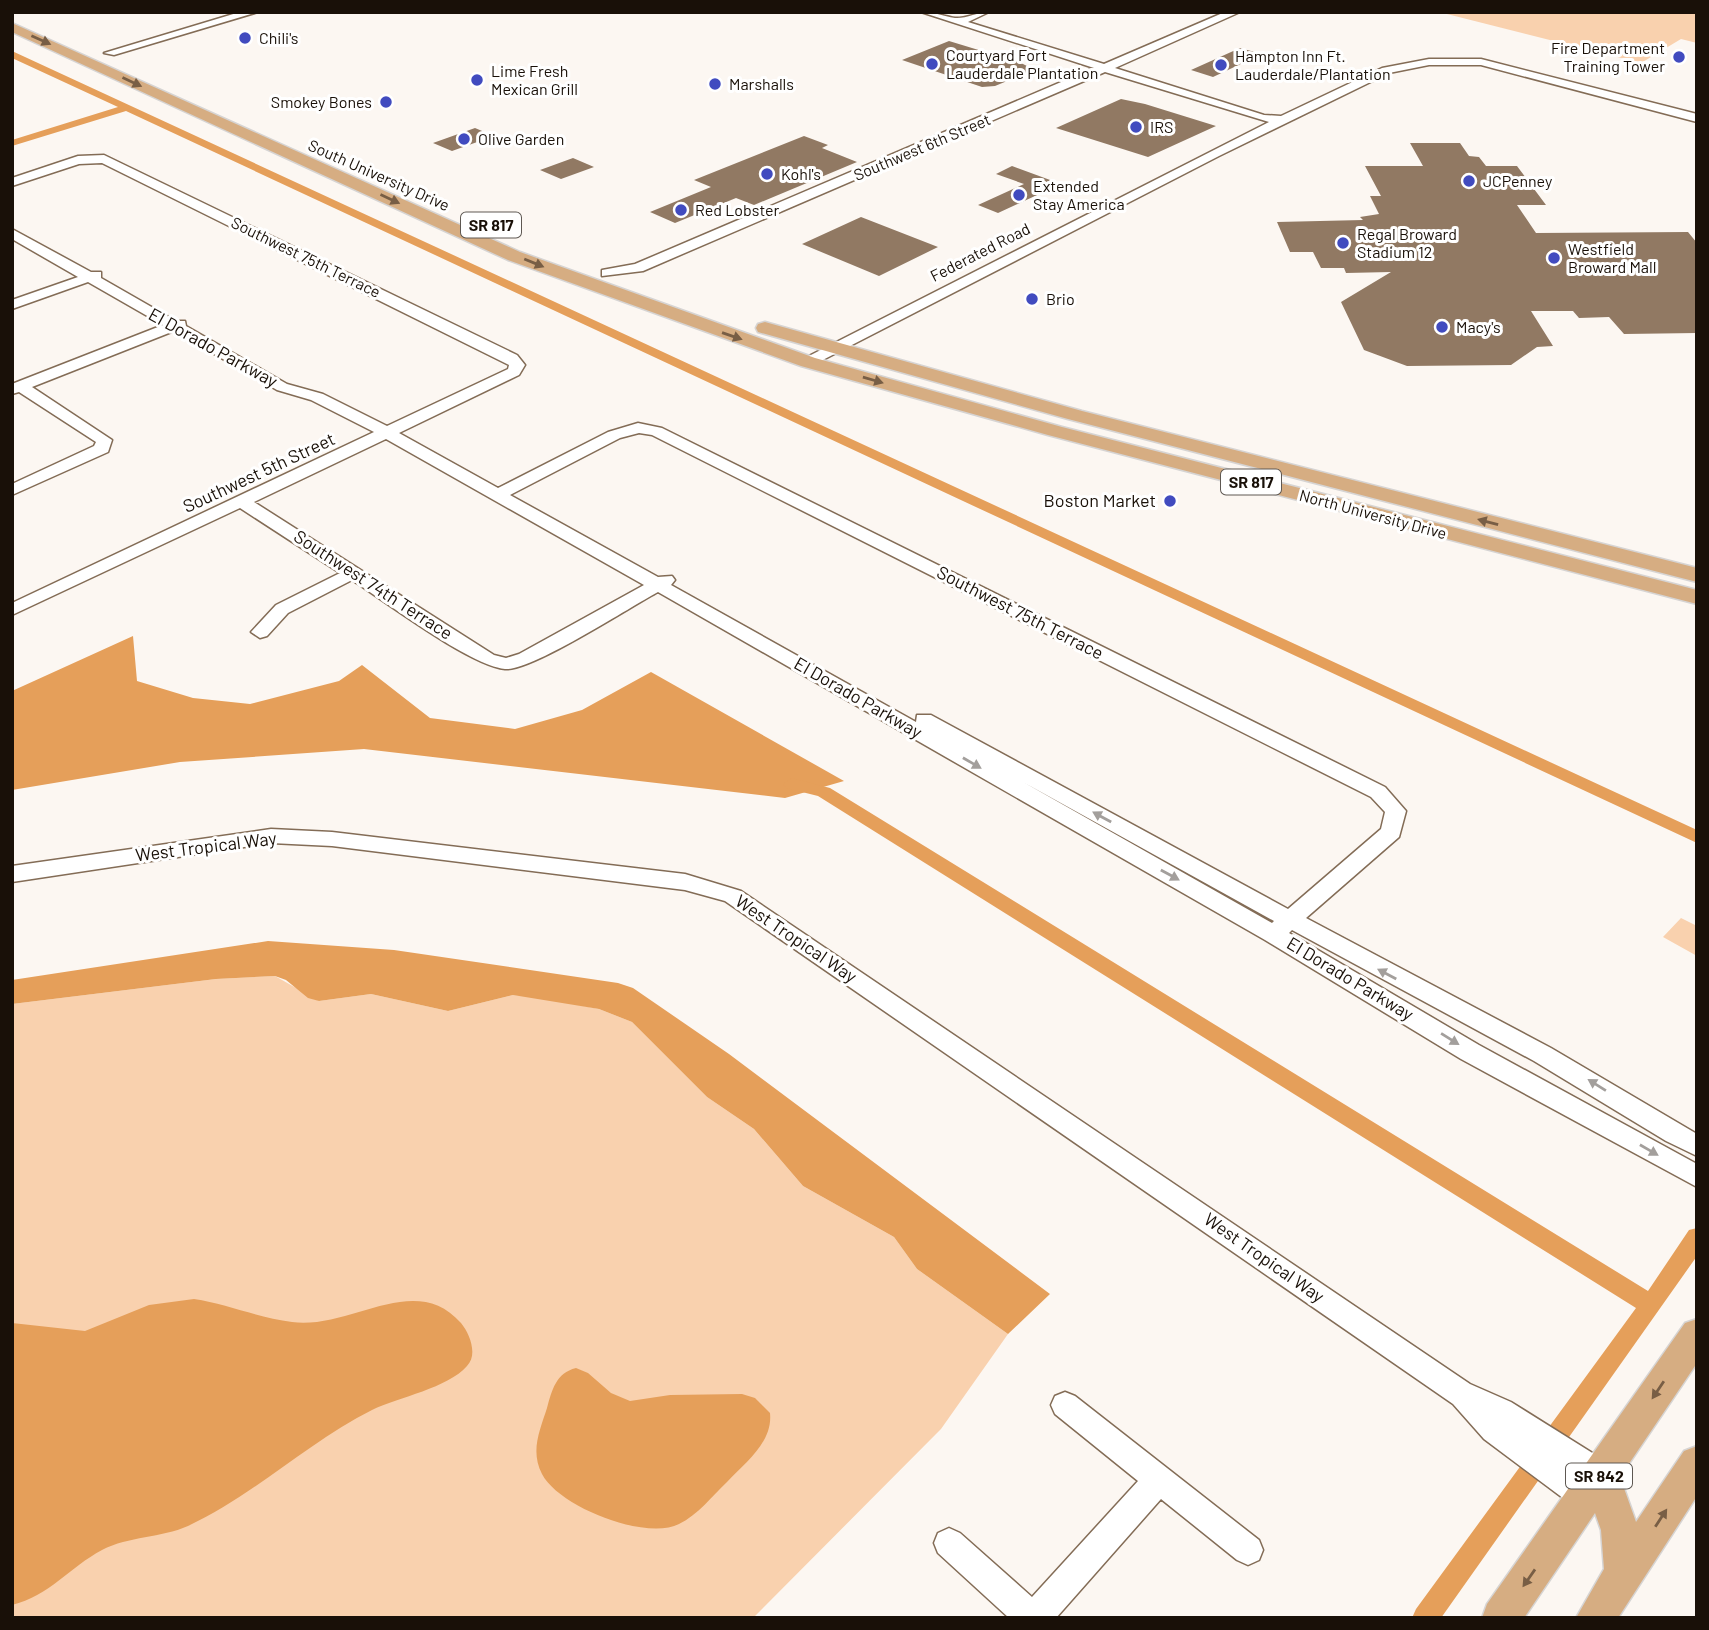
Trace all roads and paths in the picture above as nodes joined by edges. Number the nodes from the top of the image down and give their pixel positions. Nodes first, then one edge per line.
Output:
1 (13, 12) edge
2 (233, 12) edge
3 (253, 12) edge
4 (926, 12) edge
5 (947, 12) edge
6 (984, 12) edge
7 (1240, 15) edge
8 (963, 20) junction
9 (12, 27) edge
10 (48, 27) dead end
11 (103, 50) junction
12 (70, 53) junction
13 (135, 65) dead end
14 (1114, 69) junction
15 (1692, 113) edge
16 (1282, 120) junction
17 (12, 181) edge
18 (12, 223) edge
19 (12, 233) edge
20 (546, 250) dead end
21 (607, 272) junction
22 (94, 275) junction
23 (581, 282) junction
24 (633, 282) junction
25 (12, 305) edge
26 (180, 324) junction
27 (830, 349) junction
28 (808, 362) junction
29 (517, 365) joint
30 (16, 388) edge
31 (977, 410) junction
32 (393, 431) junction
33 (1269, 466) junction
34 (12, 490) edge
35 (504, 492) junction
36 (242, 502) junction
37 (1497, 546) junction
38 (355, 572) junction
39 (1697, 575) edge
40 (663, 581) junction
41 (1697, 583) edge
42 (1697, 597) edge
43 (12, 610) edge
44 (260, 632) dead end
45 (12, 874) edge
46 (1281, 927) junction
47 (1697, 1146) edge
48 (1697, 1177) edge
49 (1697, 1334) edge
50 (1065, 1405) dead end
51 (1697, 1463) edge
52 (1159, 1479) junction
53 (1593, 1486) junction
54 (949, 1543) dead end
55 (1248, 1550) dead end
56 (1624, 1573) junction
57 (1034, 1618) edge
58 (1501, 1618) edge
59 (1595, 1618) edge

1 - 10 main road
2 - 11 street
3 - 11 street
4 - 8 street
5 - 8 street
6 - 8 street
7 - 14 street, Southwest 6th Street
8 - 14 street
9 -> 12 main road, South University Drive / SR 817
11 - 12 main road
11 - 13 main road
12 -> 23 main road, South University Drive / SR 817
14 - 16 street
14 - 21 street, Southwest 6th Street
14 - 24 street, Southwest 6th Street
15 - 16 street, Federated Road
16 - 27 street, Federated Road
17 - 29 street, Southwest 75th Terrace
18 - 22 street, El Dorado Parkway
19 - 22 street, El Dorado Parkway
20 - 21 main road, SR 817
21 - 24 main road, SR 817
22 - 25 street
22 - 26 street, El Dorado Parkway
23 - 24 main road
23 -> 28 main road, South University Drive / SR 817
24 - 27 main road, SR 817
26 - 30 street
26 - 32 street, El Dorado Parkway
27 - 28 street, Federated Road
27 - 33 main road, North University Drive / SR 817
28 -> 31 main road, North University Drive / SR 817
29 - 32 street, Southwest 5th Street
30 - 34 street
31 - 33 main road
31 - 37 main road, North University Drive / SR 817
32 - 35 street, El Dorado Parkway
32 - 36 street, Southwest 5th Street
39 -> 33 main road, North University Drive / SR 817
35 - 40 street, El Dorado Parkway
35 - 46 street, Southwest 75th Terrace
36 - 38 street, Southwest 74th Terrace
36 - 43 street, Southwest 5th Street
37 - 41 main road
37 - 42 main road, North University Drive / SR 817
38 - 40 street, Southwest 74th Terrace
38 - 44 street
40 - 46 street, El Dorado Parkway
45 - 53 street, West Tropical Way
47 -> 46 street, El Dorado Parkway
46 -> 48 street, El Dorado Parkway
49 -> 53 main road, SR 842
50 - 52 street
56 -> 51 main road
52 - 55 street
52 - 57 street
53 - 56 main road
53 -> 58 main road, SR 842
54 - 57 street
56 - 59 main road

